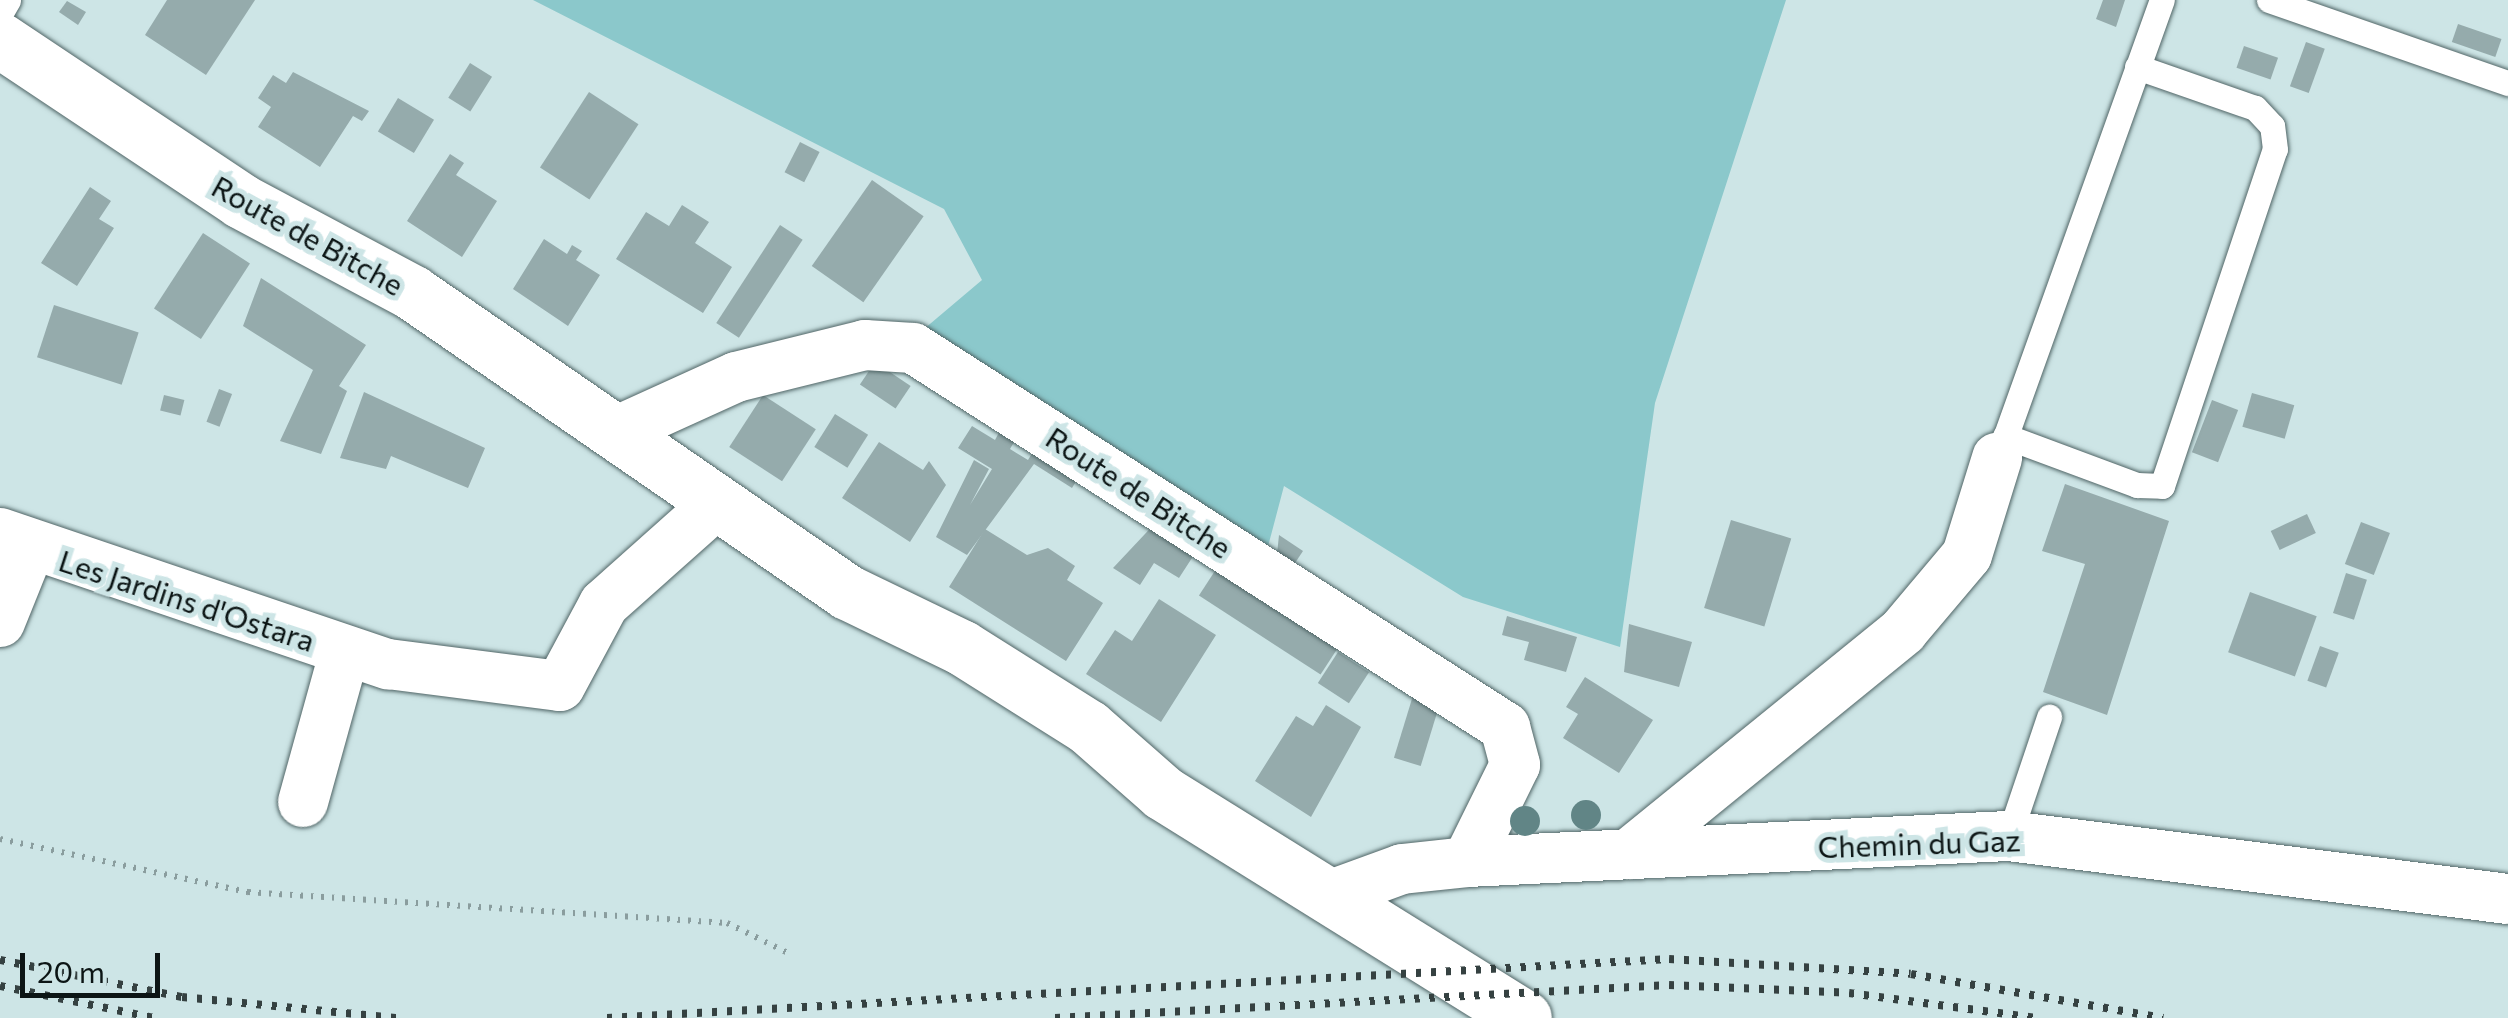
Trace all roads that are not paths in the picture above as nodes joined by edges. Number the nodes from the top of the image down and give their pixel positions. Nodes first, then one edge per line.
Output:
1 (8, 0) edge
2 (2162, 0) edge
3 (2269, 0) edge
4 (0, 14) edge
5 (0, 40) edge
6 (2138, 66) junction
7 (2508, 83) edge
8 (615, 432) junction
9 (2001, 447) junction
10 (714, 505) junction
11 (14, 541) edge
12 (0, 622) edge
13 (345, 651) junction
14 (2049, 717) dead end
15 (303, 802) dead end
16 (2009, 836) junction
17 (1629, 854) junction
18 (1466, 862) junction
19 (1331, 896) junction
20 (2508, 900) edge
21 (1524, 1018) edge

1 - 4 lane
2 - 6 lane
3 - 7 lane
5 - 8 main road, Route de Bitche
6 - 9 lane
6 - 9 lane
8 - 10 main road, Route de Bitche
8 - 18 street, Route de Bitche
9 - 17 street
10 - 13 street, Les Jardins d'Ostara
10 - 19 main road, Route de Bitche
11 - 12 street, Les Jardins d'Ostara
11 - 13 street, Les Jardins d'Ostara
13 - 15 street, Les Jardins d'Ostara
14 - 16 lane
16 - 17 street, Chemin du Gaz
16 - 20 street, Chemin du Gaz
17 - 18 street, Chemin du Gaz
18 - 19 street, Chemin du Gaz
19 - 21 main road, Route de Bitche

